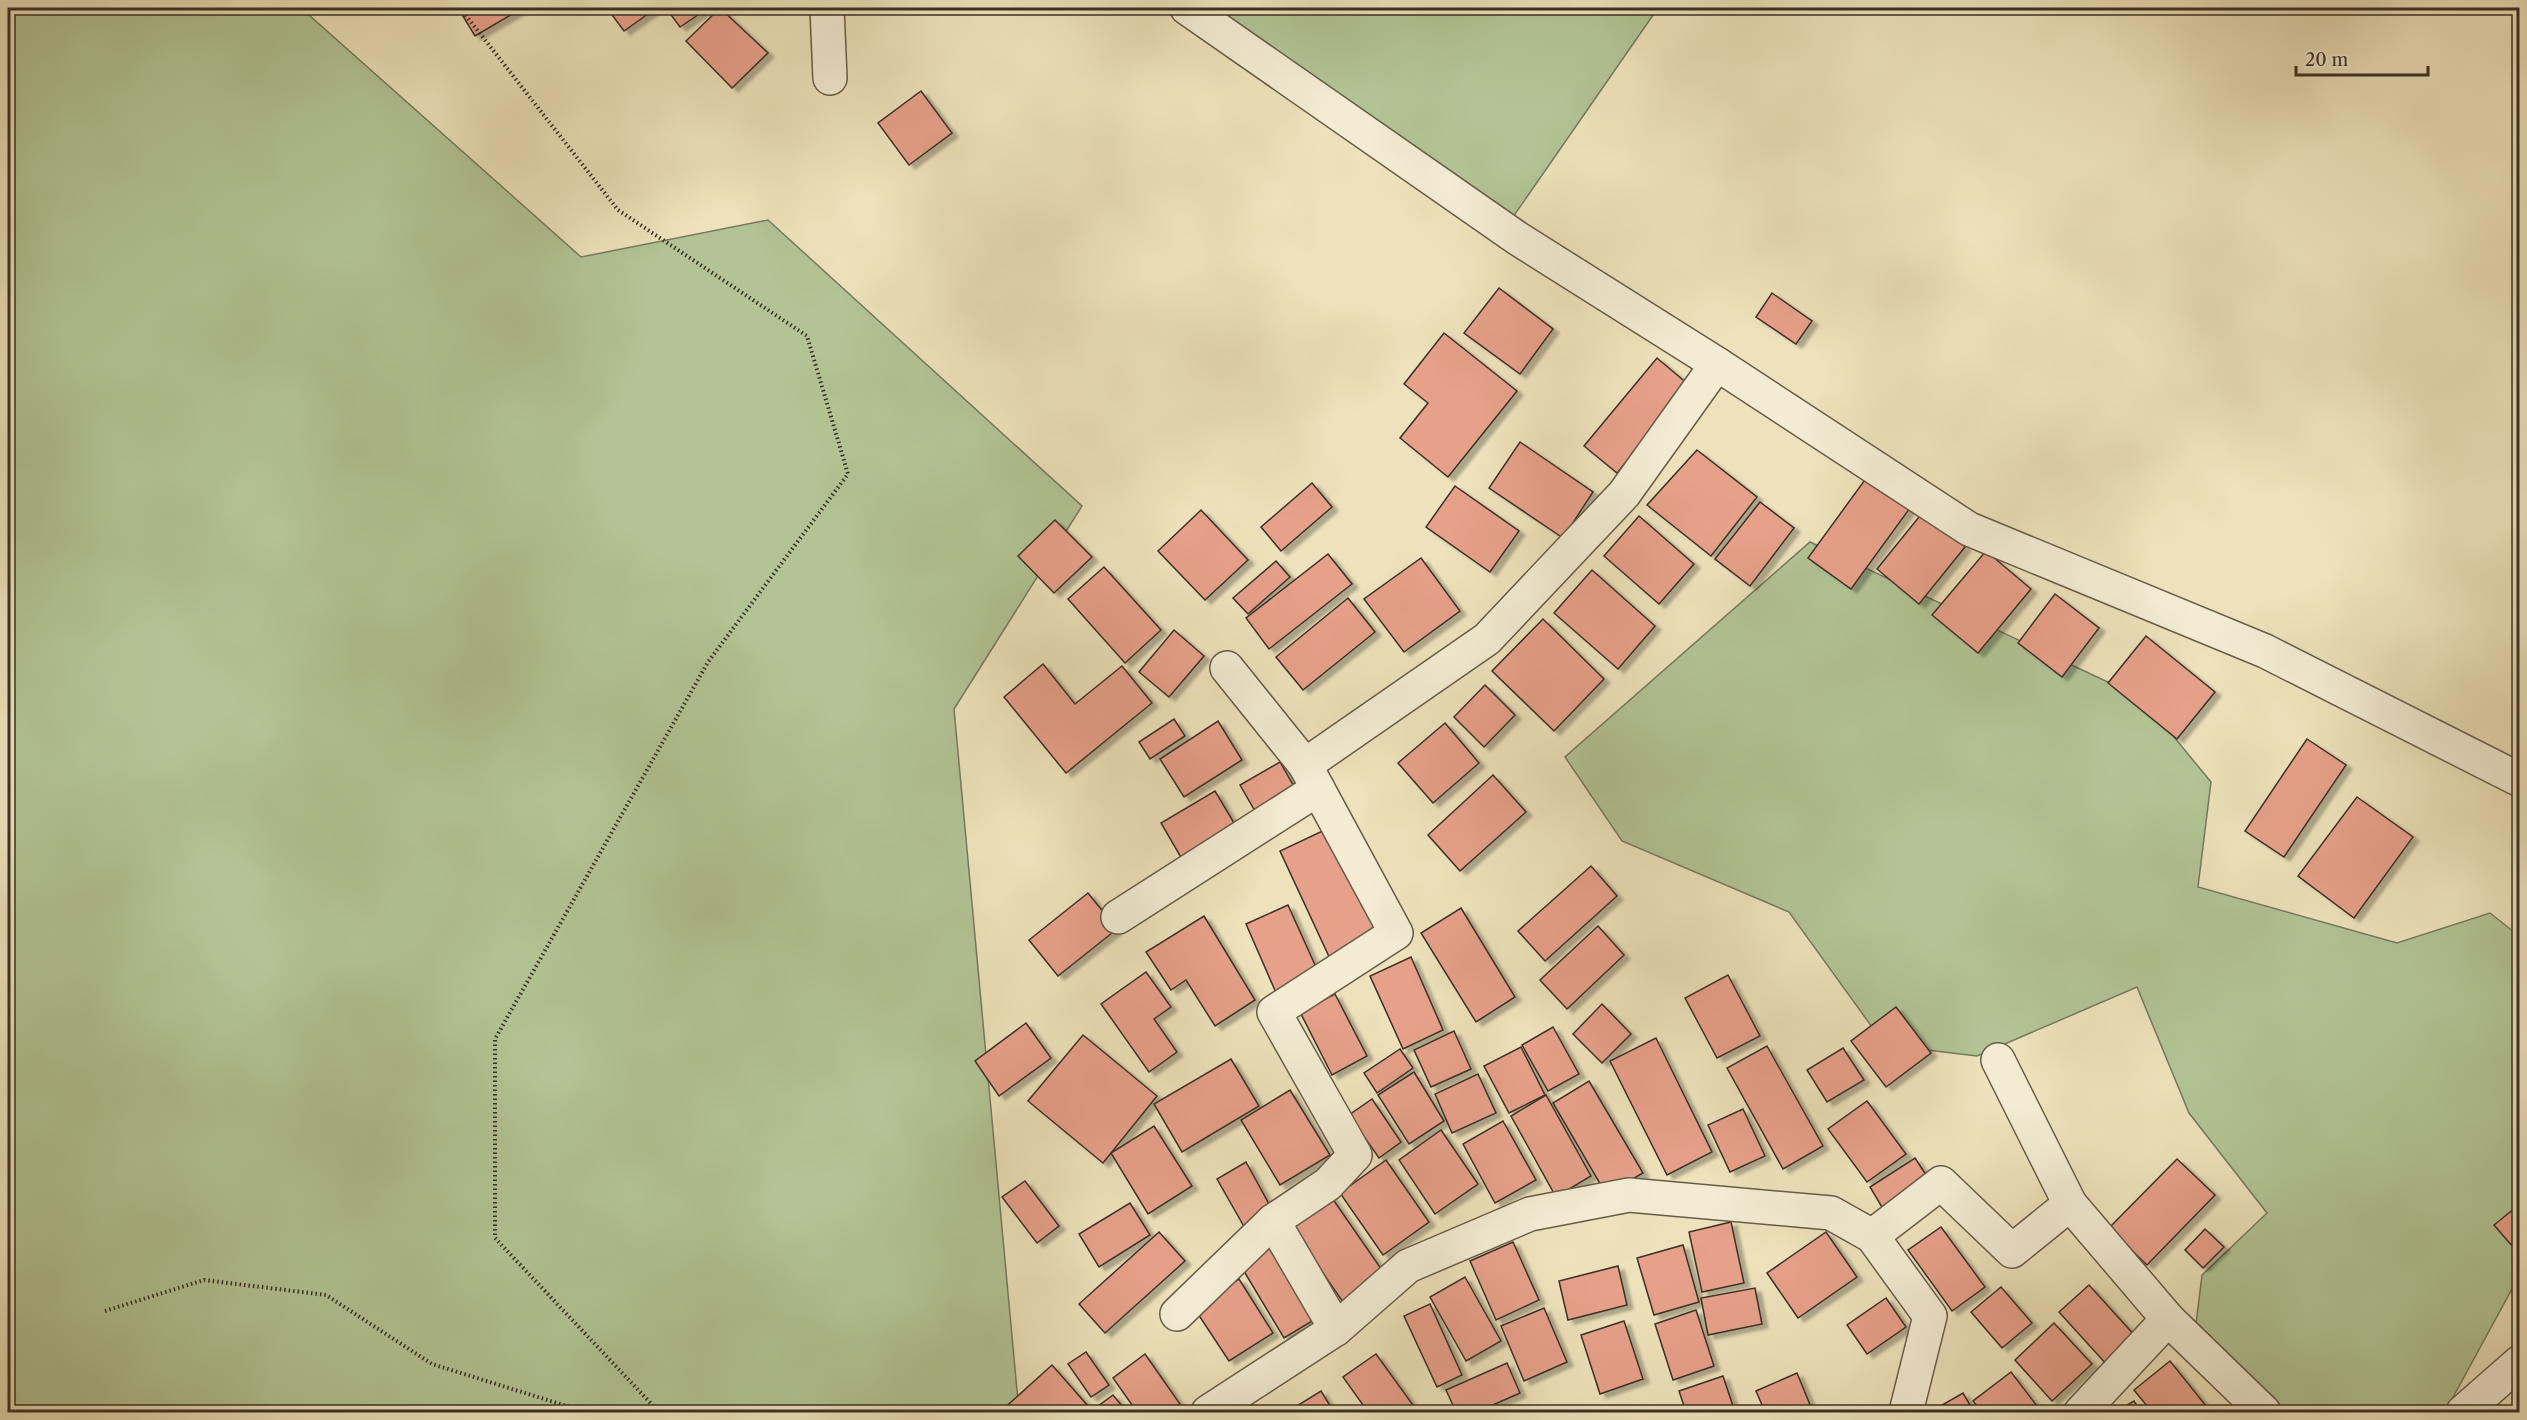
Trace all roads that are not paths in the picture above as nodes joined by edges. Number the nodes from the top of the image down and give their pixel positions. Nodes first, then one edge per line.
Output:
1 (827, 8) edge
2 (1187, 8) edge
3 (830, 78) dead end
4 (1717, 364) junction
5 (1227, 668) dead end
6 (1311, 777) junction
7 (2520, 780) edge
8 (1118, 917) dead end
9 (1998, 1060) dead end
10 (2070, 1204) junction
11 (1273, 1221) junction
12 (1872, 1236) junction
13 (1177, 1314) dead end
14 (2168, 1319) junction
15 (1336, 1329) junction
16 (2520, 1362) edge
17 (1208, 1413) edge
18 (1906, 1413) edge
19 (2081, 1413) edge
20 (2264, 1413) edge
21 (2463, 1413) edge

1 - 3 street
2 - 4 street
4 - 6 street
4 - 7 street
5 - 6 street
6 - 8 street
6 - 11 street
9 - 10 street
10 - 12 street
10 - 14 street
11 - 13 street
11 - 15 street
12 - 15 street
12 - 18 street
14 - 19 street
14 - 20 street
15 - 17 street
16 - 21 street

